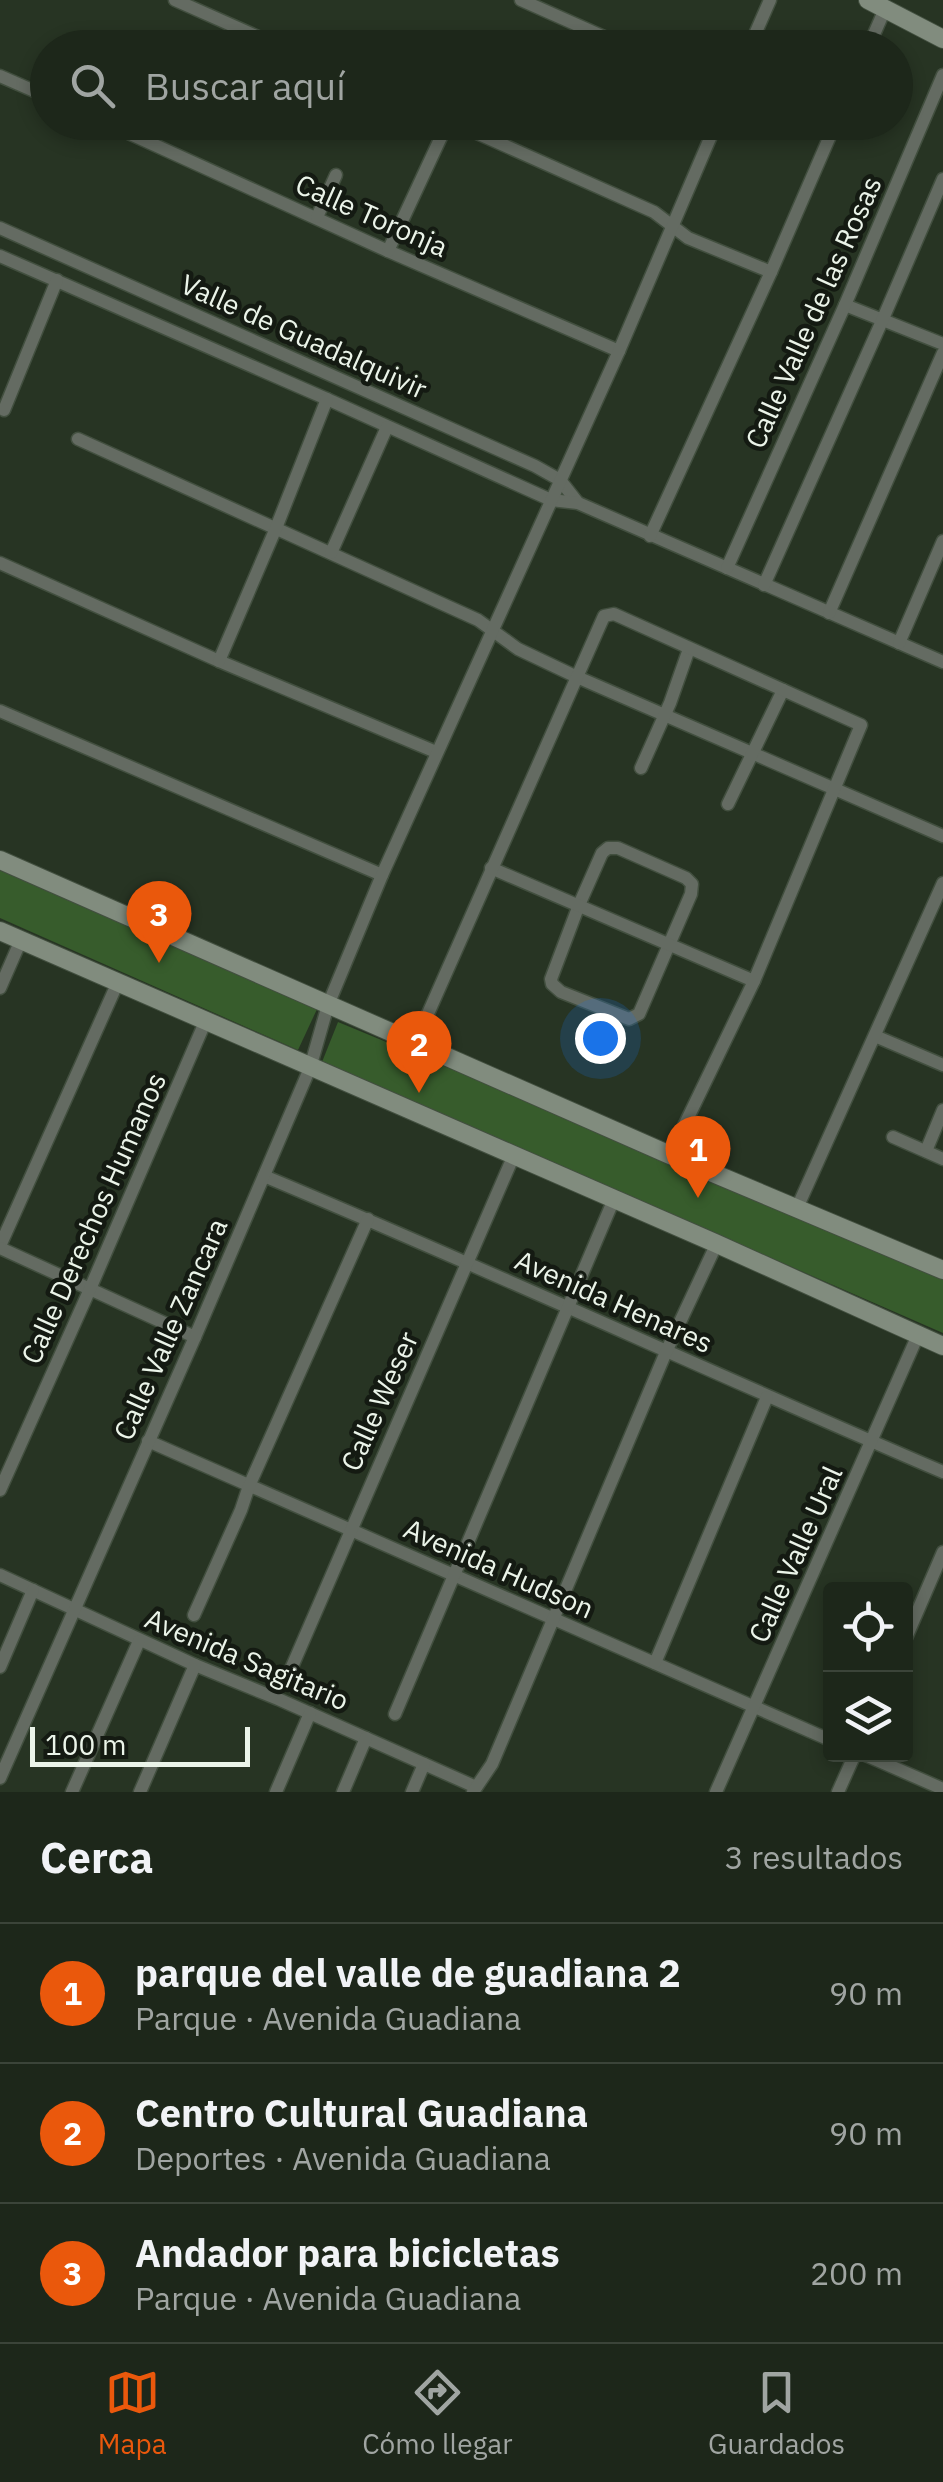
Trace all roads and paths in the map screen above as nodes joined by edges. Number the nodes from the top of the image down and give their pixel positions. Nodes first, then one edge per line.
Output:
1 (175, 0) edge
2 (521, 0) edge
3 (770, 0) edge
4 (876, 4) edge
5 (242, 30) edge
6 (588, 30) edge
7 (758, 30) edge
8 (871, 30) edge
9 (943, 38) edge
10 (943, 75) edge
11 (0, 76) edge
12 (30, 89) edge
13 (144, 140) edge
14 (441, 140) edge
15 (491, 140) edge
16 (709, 140) edge
17 (828, 140) edge
18 (336, 175) dead end
19 (943, 178) edge
20 (317, 217) junction
21 (673, 226) junction
22 (0, 228) edge
23 (388, 251) junction
24 (0, 256) edge
25 (771, 272) junction
26 (57, 280) junction
27 (845, 305) junction
28 (882, 321) junction
29 (943, 344) edge
30 (620, 351) junction
31 (943, 353) edge
32 (327, 398) junction
33 (4, 410) dead end
34 (387, 427) junction
35 (78, 438) dead end
36 (560, 480) junction
37 (551, 500) junction
38 (578, 503) junction
39 (276, 528) junction
40 (650, 536) junction
41 (943, 541) edge
42 (331, 554) junction
43 (0, 563) edge
44 (727, 568) junction
45 (764, 585) junction
46 (829, 613) junction
47 (492, 631) junction
48 (899, 643) junction
49 (690, 649) junction
50 (941, 656) edge
51 (219, 661) junction
52 (577, 677) junction
53 (783, 690) junction
54 (0, 711) edge
55 (665, 715) junction
56 (436, 752) junction
57 (754, 752) junction
58 (642, 768) dead end
59 (834, 787) junction
60 (728, 804) dead end
61 (943, 836) edge
62 (0, 860) edge
63 (491, 868) junction
64 (382, 875) junction
65 (943, 883) edge
66 (579, 904) junction
67 (0, 931) edge
68 (21, 940) junction
69 (669, 945) junction
70 (754, 981) junction
71 (118, 982) junction
72 (0, 988) edge
73 (328, 1005) junction
74 (206, 1020) junction
75 (875, 1036) junction
76 (415, 1043) junction
77 (943, 1065) edge
78 (310, 1068) junction
79 (943, 1110) edge
80 (893, 1137) dead end
81 (926, 1152) junction
82 (514, 1155) junction
83 (670, 1155) junction
84 (943, 1159) edge
85 (264, 1176) junction
86 (614, 1199) junction
87 (797, 1208) junction
88 (368, 1219) junction
89 (717, 1244) junction
90 (0, 1247) edge
91 (467, 1263) junction
92 (943, 1270) edge
93 (90, 1289) junction
94 (568, 1307) junction
95 (918, 1335) junction
96 (195, 1336) junction
97 (943, 1346) edge
98 (666, 1352) junction
99 (768, 1397) junction
100 (148, 1441) junction
101 (872, 1442) junction
102 (943, 1472) edge
103 (248, 1486) junction
104 (0, 1490) edge
105 (350, 1530) junction
106 (943, 1552) edge
107 (0, 1575) edge
108 (454, 1575) junction
109 (34, 1590) junction
110 (73, 1610) junction
111 (194, 1615) dead end
112 (554, 1619) junction
113 (913, 1622) edge
114 (139, 1641) junction
115 (654, 1663) junction
116 (195, 1666) junction
117 (0, 1668) edge
118 (290, 1669) dead end
119 (753, 1706) junction
120 (310, 1713) junction
121 (395, 1714) dead end
122 (823, 1737) edge
123 (366, 1738) junction
124 (851, 1762) edge
125 (881, 1762) edge
126 (424, 1764) junction
127 (0, 1778) edge
128 (474, 1789) edge
129 (943, 1789) edge
130 (72, 1792) edge
131 (140, 1792) edge
132 (276, 1792) edge
133 (343, 1792) edge
134 (412, 1792) edge
135 (716, 1792) edge
136 (838, 1792) edge

1 - 5 street
2 - 6 street
3 - 7 street
4 - 8 street
4 - 9 street
10 - 27 street, Calle Valle de las Rosas
11 - 12 street
13 - 20 street, Calle Toronja
14 - 23 street
15 - 21 street
16 - 21 street, Calle Valle Zancara
17 - 25 street
18 - 20 street
19 - 28 street
20 - 23 street, Calle Toronja
21 - 25 street
21 - 30 street, Calle Valle Zancara
22 - 36 street, Valle de Guadalquivir
23 - 30 street, Calle Toronja
24 - 26 street, Valle de Guadalquivir
25 - 40 street
26 - 32 street, Valle de Guadalquivir
26 - 33 street
27 - 28 street
27 - 44 street, Calle Valle de las Rosas
28 - 29 street
28 - 45 street
30 - 36 street, Calle Valle Zancara
31 - 46 street
32 - 34 street, Valle de Guadalquivir
32 - 39 street
34 - 37 street, Valle de Guadalquivir
34 - 42 street
35 - 39 street
36 - 37 street, Calle Valle Zancara
36 - 38 street, Valle de Guadalquivir
37 - 38 street, Valle de Guadalquivir
37 - 47 street, Calle Valle Zancara
38 - 40 street, Valle de Guadalquivir
39 - 42 street
39 - 51 street
40 - 44 street, Valle de Guadalquivir
41 - 48 street
42 - 47 street
43 - 51 street
44 - 45 street, Valle de Guadalquivir
45 - 46 street, Valle de Guadalquivir
46 - 48 street, Valle de Guadalquivir
47 - 52 street
47 - 56 street, Calle Valle Zancara
48 - 50 street, Valle de Guadalquivir
49 - 52 street
49 - 53 street
49 - 55 street
51 - 56 street
52 - 55 street
52 - 63 street
53 - 57 street
53 - 59 street
54 - 64 street
55 - 57 street
55 - 58 street
56 - 64 street, Calle Valle Zancara
57 - 59 street
57 - 60 street
59 - 61 street
59 - 70 street
62 - 73 street
63 - 66 street
63 - 76 street
64 - 73 street, Calle Valle Zancara
65 - 75 street
66 - 69 street
66 - 69 street
66 - 69 street
67 - 68 street
68 - 71 street
68 - 72 street
69 - 70 street
70 - 83 street
71 - 74 street
71 - 90 street
73 - 76 street
73 - 78 street, Calle Valle Zancara
74 - 78 street
74 - 93 street, Calle Derechos Humanos
75 - 77 street
75 - 87 street
76 - 83 street
78 - 82 street
78 - 85 street, Calle Valle Zancara
79 - 81 street
80 - 81 street
81 - 84 street
82 - 86 street
82 - 91 street, Calle Weser
83 - 87 street
85 - 88 street, Avenida Henares
85 - 96 street, Calle Valle Zancara
86 - 89 street
86 - 94 street
87 - 92 street
88 - 91 street, Avenida Henares
88 - 103 street
89 - 95 street
89 - 98 street
90 - 93 street
91 - 94 street, Avenida Henares
91 - 105 street, Calle Weser
93 - 96 street
93 - 104 street, Calle Derechos Humanos
94 - 98 street, Avenida Henares
94 - 108 street
95 - 97 street
95 - 101 street, Calle Valle Ural
96 - 100 street, Calle Valle Zancara
98 - 99 street, Avenida Henares
98 - 112 street
99 - 101 street, Avenida Henares
99 - 115 street
100 - 103 street, Avenida Hudson
100 - 110 street, Calle Valle Zancara
101 - 102 street, Avenida Henares
101 - 119 street, Calle Valle Ural
103 - 105 street, Avenida Hudson
103 - 111 street
105 - 108 street, Avenida Hudson
105 - 118 street, Calle Weser
106 - 113 street
107 - 109 street, Avenida Sagitario
108 - 112 street, Avenida Hudson
108 - 121 street
109 - 110 street, Avenida Sagitario
109 - 117 street
110 - 114 street, Avenida Sagitario
110 - 127 street, Calle Valle Zancara
112 - 115 street, Avenida Hudson
112 - 128 street
114 - 116 street, Avenida Sagitario
114 - 130 street
115 - 119 street, Avenida Hudson
116 - 120 street, Avenida Sagitario
116 - 131 street
119 - 122 street, Avenida Hudson
119 - 135 street, Calle Valle Ural
120 - 123 street, Avenida Sagitario
120 - 132 street
123 - 126 street, Avenida Sagitario
123 - 133 street
124 - 136 street
125 - 129 street
126 - 128 street, Avenida Sagitario
126 - 134 street

